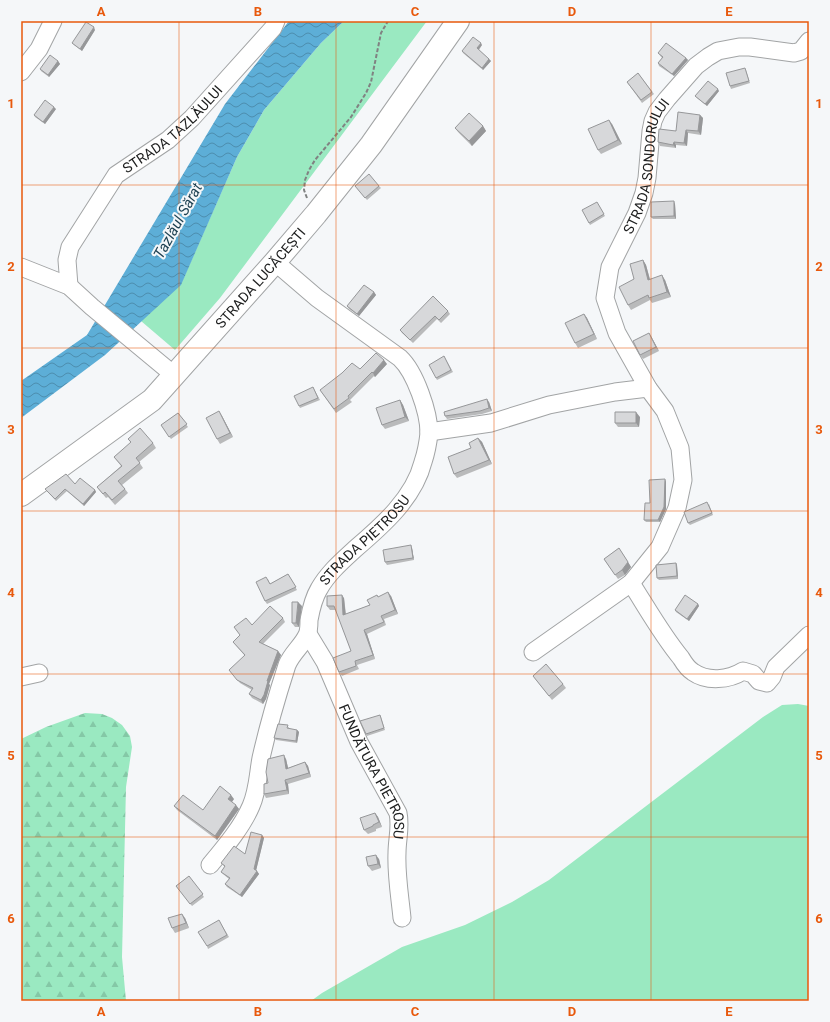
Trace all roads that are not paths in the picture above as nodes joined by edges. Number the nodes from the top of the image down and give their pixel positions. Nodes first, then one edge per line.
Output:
1 (54, 21) edge
2 (276, 21) edge
3 (458, 21) edge
4 (809, 41) edge
5 (21, 72) edge
6 (275, 262) junction
7 (21, 266) edge
8 (69, 286) junction
9 (174, 375) junction
10 (648, 388) junction
11 (429, 432) junction
12 (21, 495) edge
13 (631, 583) junction
14 (308, 634) junction
15 (809, 635) edge
16 (533, 652) dead end
17 (39, 673) dead end
18 (21, 677) edge
19 (210, 865) dead end
20 (402, 918) dead end

1 - 5 street
2 - 8 street, STRADA TAZLĂULUI
3 - 6 main road, STRADA LUCĂCEȘTI
4 - 10 street, STRADA SONDORULUI
6 - 9 main road, STRADA LUCĂCEȘTI
6 - 11 street, STRADA PIETROSU
7 - 8 street
8 - 9 street
9 - 12 main road, STRADA LUCĂCEȘTI
10 - 11 street
10 - 13 street, STRADA SONDORULUI
11 - 14 street, STRADA PIETROSU
13 - 15 street
13 - 16 street, STRADA SONDORULUI
14 - 19 street
14 - 20 street, FUNDĂTURA PIETROSU
17 - 18 street

